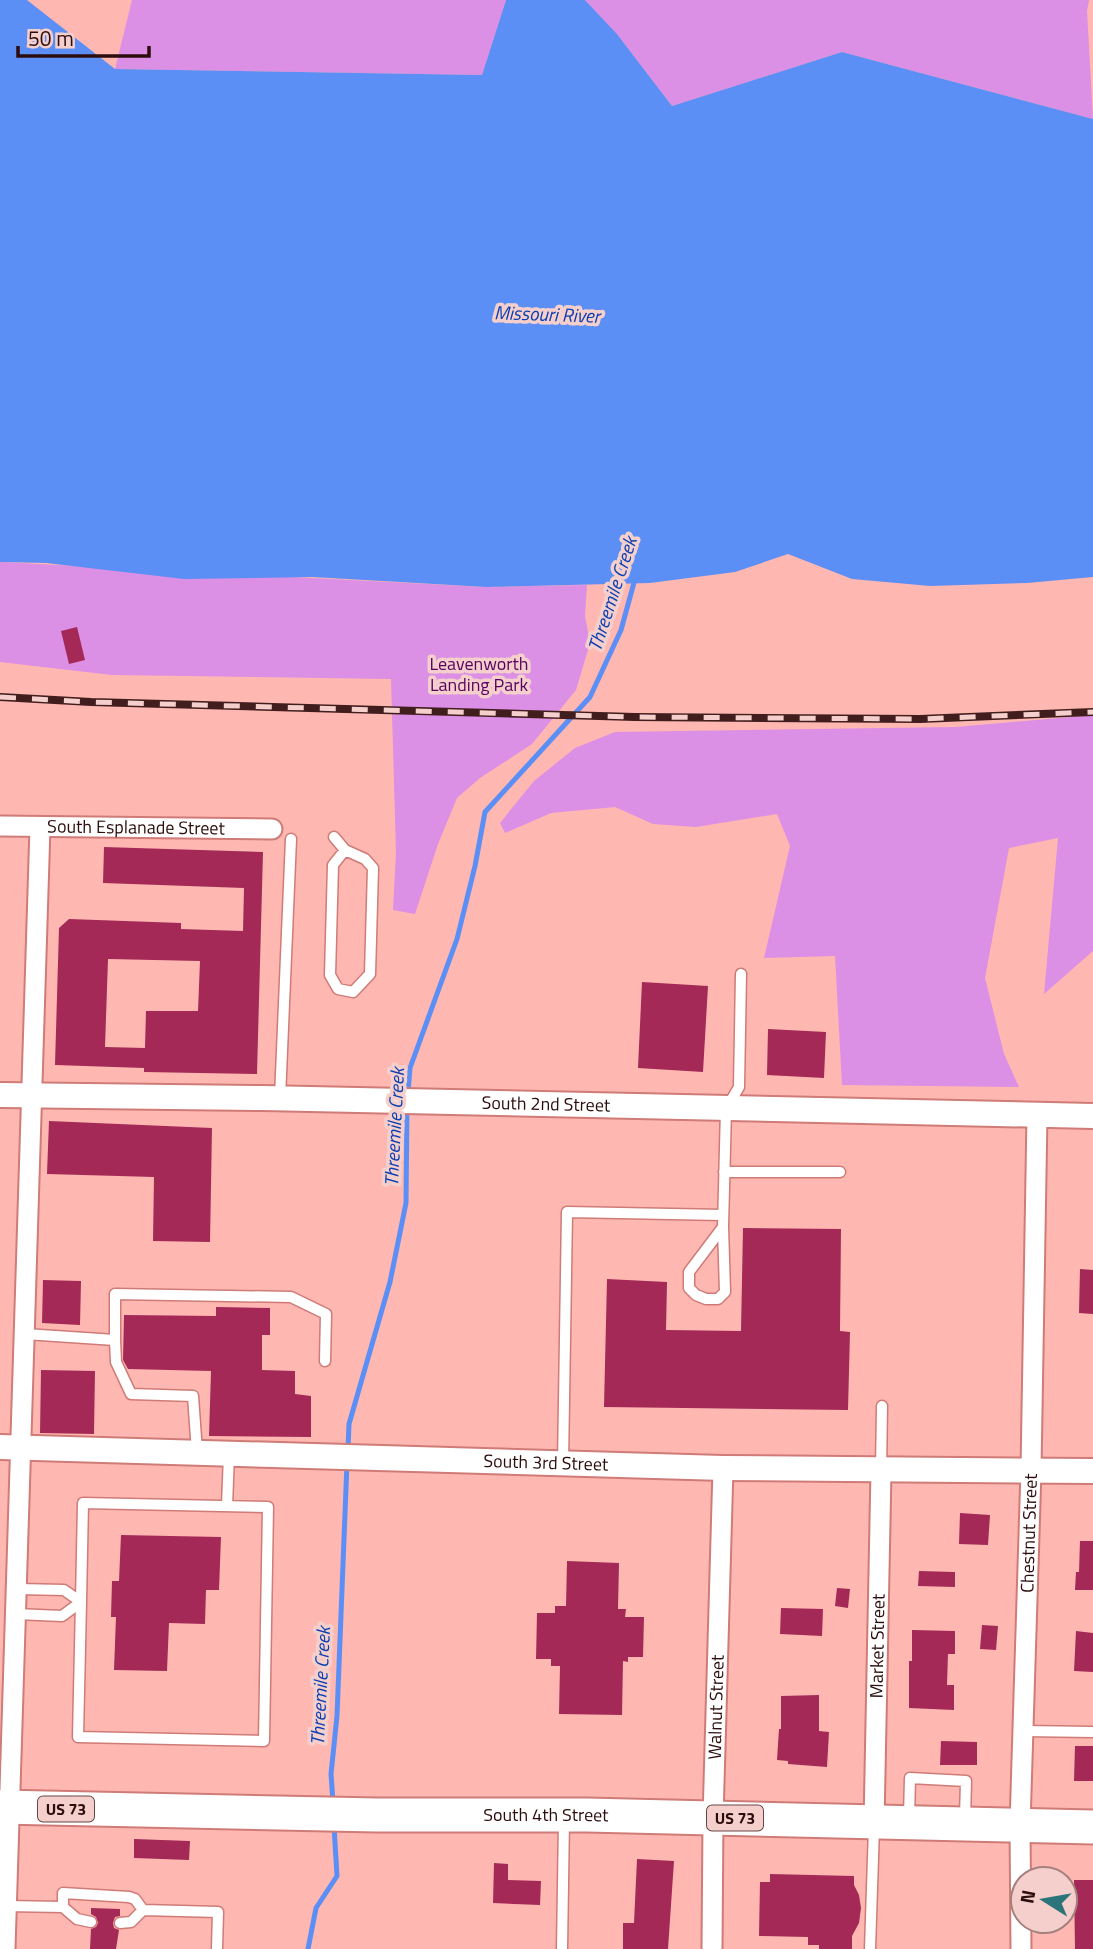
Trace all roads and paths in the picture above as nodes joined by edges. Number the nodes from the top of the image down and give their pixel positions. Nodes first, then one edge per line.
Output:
1 (0, 826) edge
2 (40, 827) junction
3 (272, 829) dead end
4 (334, 837) dead end
5 (291, 839) dead end
6 (345, 850) junction
7 (741, 974) dead end
8 (0, 1094) edge
9 (32, 1095) junction
10 (280, 1098) junction
11 (726, 1109) junction
12 (1037, 1115) junction
13 (1093, 1116) edge
14 (724, 1172) junction
15 (840, 1172) dead end
16 (723, 1215) junction
17 (723, 1227) junction
18 (25, 1334) junction
19 (115, 1340) junction
20 (325, 1362) dead end
21 (882, 1406) dead end
22 (11, 1447) edge
23 (197, 1452) junction
24 (229, 1454) junction
25 (564, 1463) junction
26 (723, 1468) junction
27 (1031, 1470) junction
28 (881, 1471) junction
29 (1093, 1471) edge
30 (227, 1506) junction
31 (18, 1589) junction
32 (81, 1602) junction
33 (16, 1614) junction
34 (1023, 1731) junction
35 (1093, 1731) edge
36 (5, 1807) edge
37 (564, 1815) junction
38 (713, 1818) junction
39 (874, 1823) junction
40 (908, 1824) junction
41 (965, 1824) junction
42 (1020, 1825) junction
43 (1093, 1827) edge
44 (6, 1906) junction
45 (63, 1908) junction
46 (143, 1910) junction
47 (91, 1922) dead end
48 (120, 1923) dead end
49 (5, 1949) edge
50 (217, 1949) edge
51 (562, 1949) edge
52 (712, 1949) edge
53 (870, 1949) edge
54 (1021, 1949) edge

1 - 2 street, South Esplanade Street
2 - 3 street, South Esplanade Street
2 - 9 street
4 - 6 lane
5 - 10 lane
6 - 6 lane
7 - 11 lane
8 - 9 street, South 2nd Street
9 - 10 street, South 2nd Street
9 - 18 street
10 - 11 street, South 2nd Street
11 - 12 street, South 2nd Street
11 - 14 lane
12 - 13 street, South 2nd Street
12 - 27 street, Chestnut Street
14 - 15 lane
14 - 16 lane
16 - 17 lane
16 - 25 lane
17 - 17 lane
18 - 19 lane
18 - 22 street
19 - 20 lane
19 - 23 lane
21 - 28 lane
22 - 23 street, South 3rd Street
22 - 31 street
23 - 24 street, South 3rd Street
24 - 25 street, South 3rd Street
24 - 30 lane
25 - 26 street, South 3rd Street
26 - 28 street, South 3rd Street
26 - 38 street, Walnut Street
27 - 28 street, South 3rd Street
27 - 29 street, South 3rd Street
27 - 34 street, Chestnut Street
28 - 39 street, Market Street
30 - 32 lane
30 - 32 lane
31 - 32 lane
31 - 33 street
32 - 33 lane
33 - 36 street
34 - 35 lane
34 - 42 street, Chestnut Street
36 - 37 highway, South 4th Street / US 73
36 - 44 street
37 - 38 highway, South 4th Street / US 73
37 - 51 lane
38 - 39 highway, South 4th Street / US 73
38 - 52 street, Walnut Street
39 - 40 highway, South 4th Street / US 73
39 - 53 lane
40 - 41 highway, South 4th Street / US 73
40 - 41 lane
41 - 42 highway, South 4th Street / US 73
42 - 43 highway, South 4th Street / US 73
42 - 54 street, Chestnut Street
44 - 45 lane
44 - 49 street
45 - 46 lane
45 - 47 lane
46 - 48 lane
46 - 50 lane

